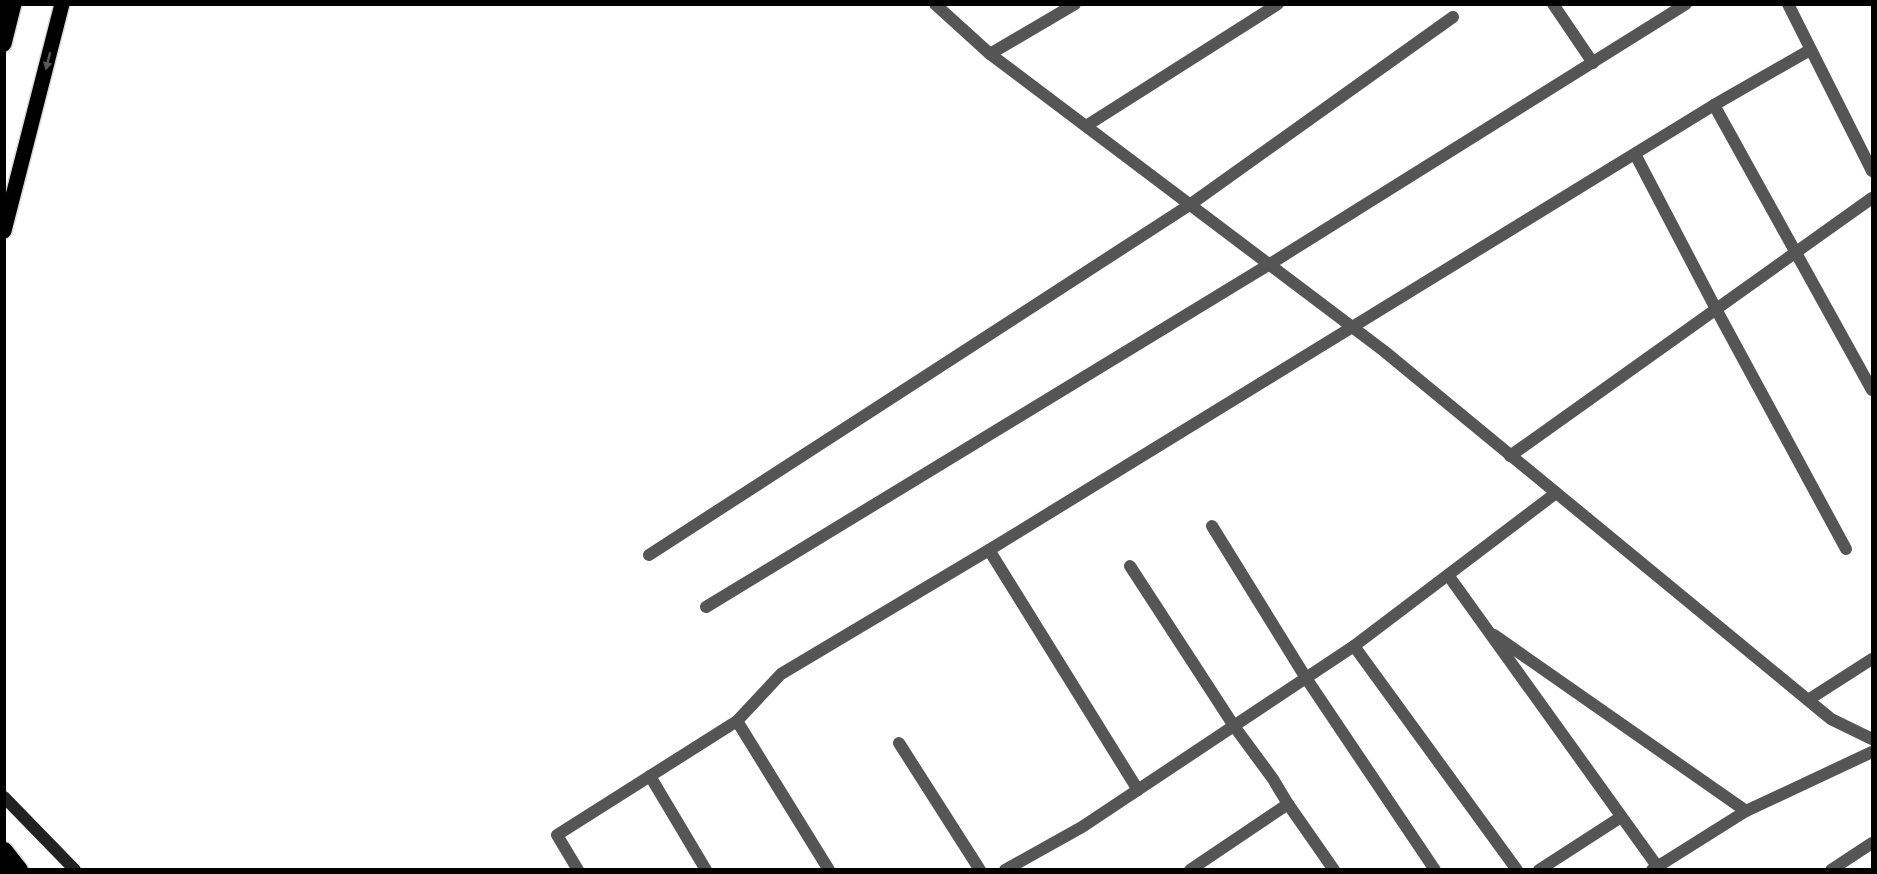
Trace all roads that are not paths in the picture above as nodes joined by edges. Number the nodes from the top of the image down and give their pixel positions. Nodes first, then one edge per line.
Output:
1 (14, 4) edge
2 (62, 4) edge
3 (935, 4) edge
4 (1075, 4) edge
5 (1278, 4) edge
6 (1553, 4) edge
7 (1686, 4) edge
8 (1788, 4) edge
9 (1672, 8) edge
10 (1453, 17) dead end
11 (4, 44) edge
12 (1810, 50) junction
13 (990, 54) junction
14 (1593, 63) junction
15 (1714, 105) junction
16 (1086, 126) junction
17 (1635, 154) junction
18 (1872, 171) edge
19 (1872, 198) edge
20 (1191, 204) junction
21 (4, 231) edge
22 (1796, 253) junction
23 (1270, 264) junction
24 (1716, 309) junction
25 (1353, 328) junction
26 (1872, 390) edge
27 (1510, 456) junction
28 (1556, 493) junction
29 (1212, 526) dead end
30 (1846, 549) dead end
31 (989, 550) junction
32 (649, 555) dead end
33 (1130, 566) dead end
34 (1448, 575) junction
35 (706, 607) dead end
36 (1486, 629) junction
37 (1354, 646) junction
38 (1872, 659) edge
39 (1306, 678) junction
40 (1808, 700) junction
41 (737, 721) junction
42 (1234, 726) junction
43 (1872, 739) edge
44 (899, 743) dead end
45 (1872, 752) edge
46 (650, 776) junction
47 (1138, 790) junction
48 (4, 797) edge
49 (1288, 804) junction
50 (1746, 811) junction
51 (1621, 818) junction
52 (1872, 843) edge
53 (4, 851) edge
54 (1654, 868) edge
55 (19, 870) edge
56 (75, 870) edge
57 (578, 870) edge
58 (706, 870) edge
59 (829, 870) edge
60 (980, 870) edge
61 (1005, 870) edge
62 (1190, 870) edge
63 (1334, 870) edge
64 (1435, 870) edge
65 (1517, 870) edge
66 (1539, 870) edge
67 (1831, 870) edge

1 - 11 main road
2 -> 21 main road
3 - 13 street
4 - 13 street
5 - 16 street
6 - 14 street
7 - 9 street
8 - 12 street
9 - 14 street
10 - 20 street
12 - 15 street
12 - 18 street
13 - 16 street
14 - 23 street
15 - 17 street
15 - 22 street
16 - 20 street
17 - 24 street
17 - 25 street
19 - 22 street
20 - 23 street
20 - 32 street
22 - 24 street
22 - 26 street
23 - 25 street
23 - 35 street
24 - 27 street
24 - 30 street
25 - 27 street
25 - 31 street
27 - 28 street
28 - 34 street
28 - 40 street
29 - 39 street
31 - 41 street
31 - 47 street
33 - 42 street
34 - 36 street
34 - 37 street
36 - 50 street
36 - 51 street
37 - 39 street
37 - 65 street
38 - 40 street
39 - 42 street
39 - 64 street
40 - 43 street
41 - 46 street
41 - 59 street
42 - 47 street
42 - 49 street
44 - 60 street
45 - 50 street
46 - 57 street
46 - 58 street
47 - 61 street
48 - 56 street
49 - 62 street
49 - 63 street
50 - 54 street
51 - 54 street
51 - 66 street
52 - 67 street
53 - 55 highway

